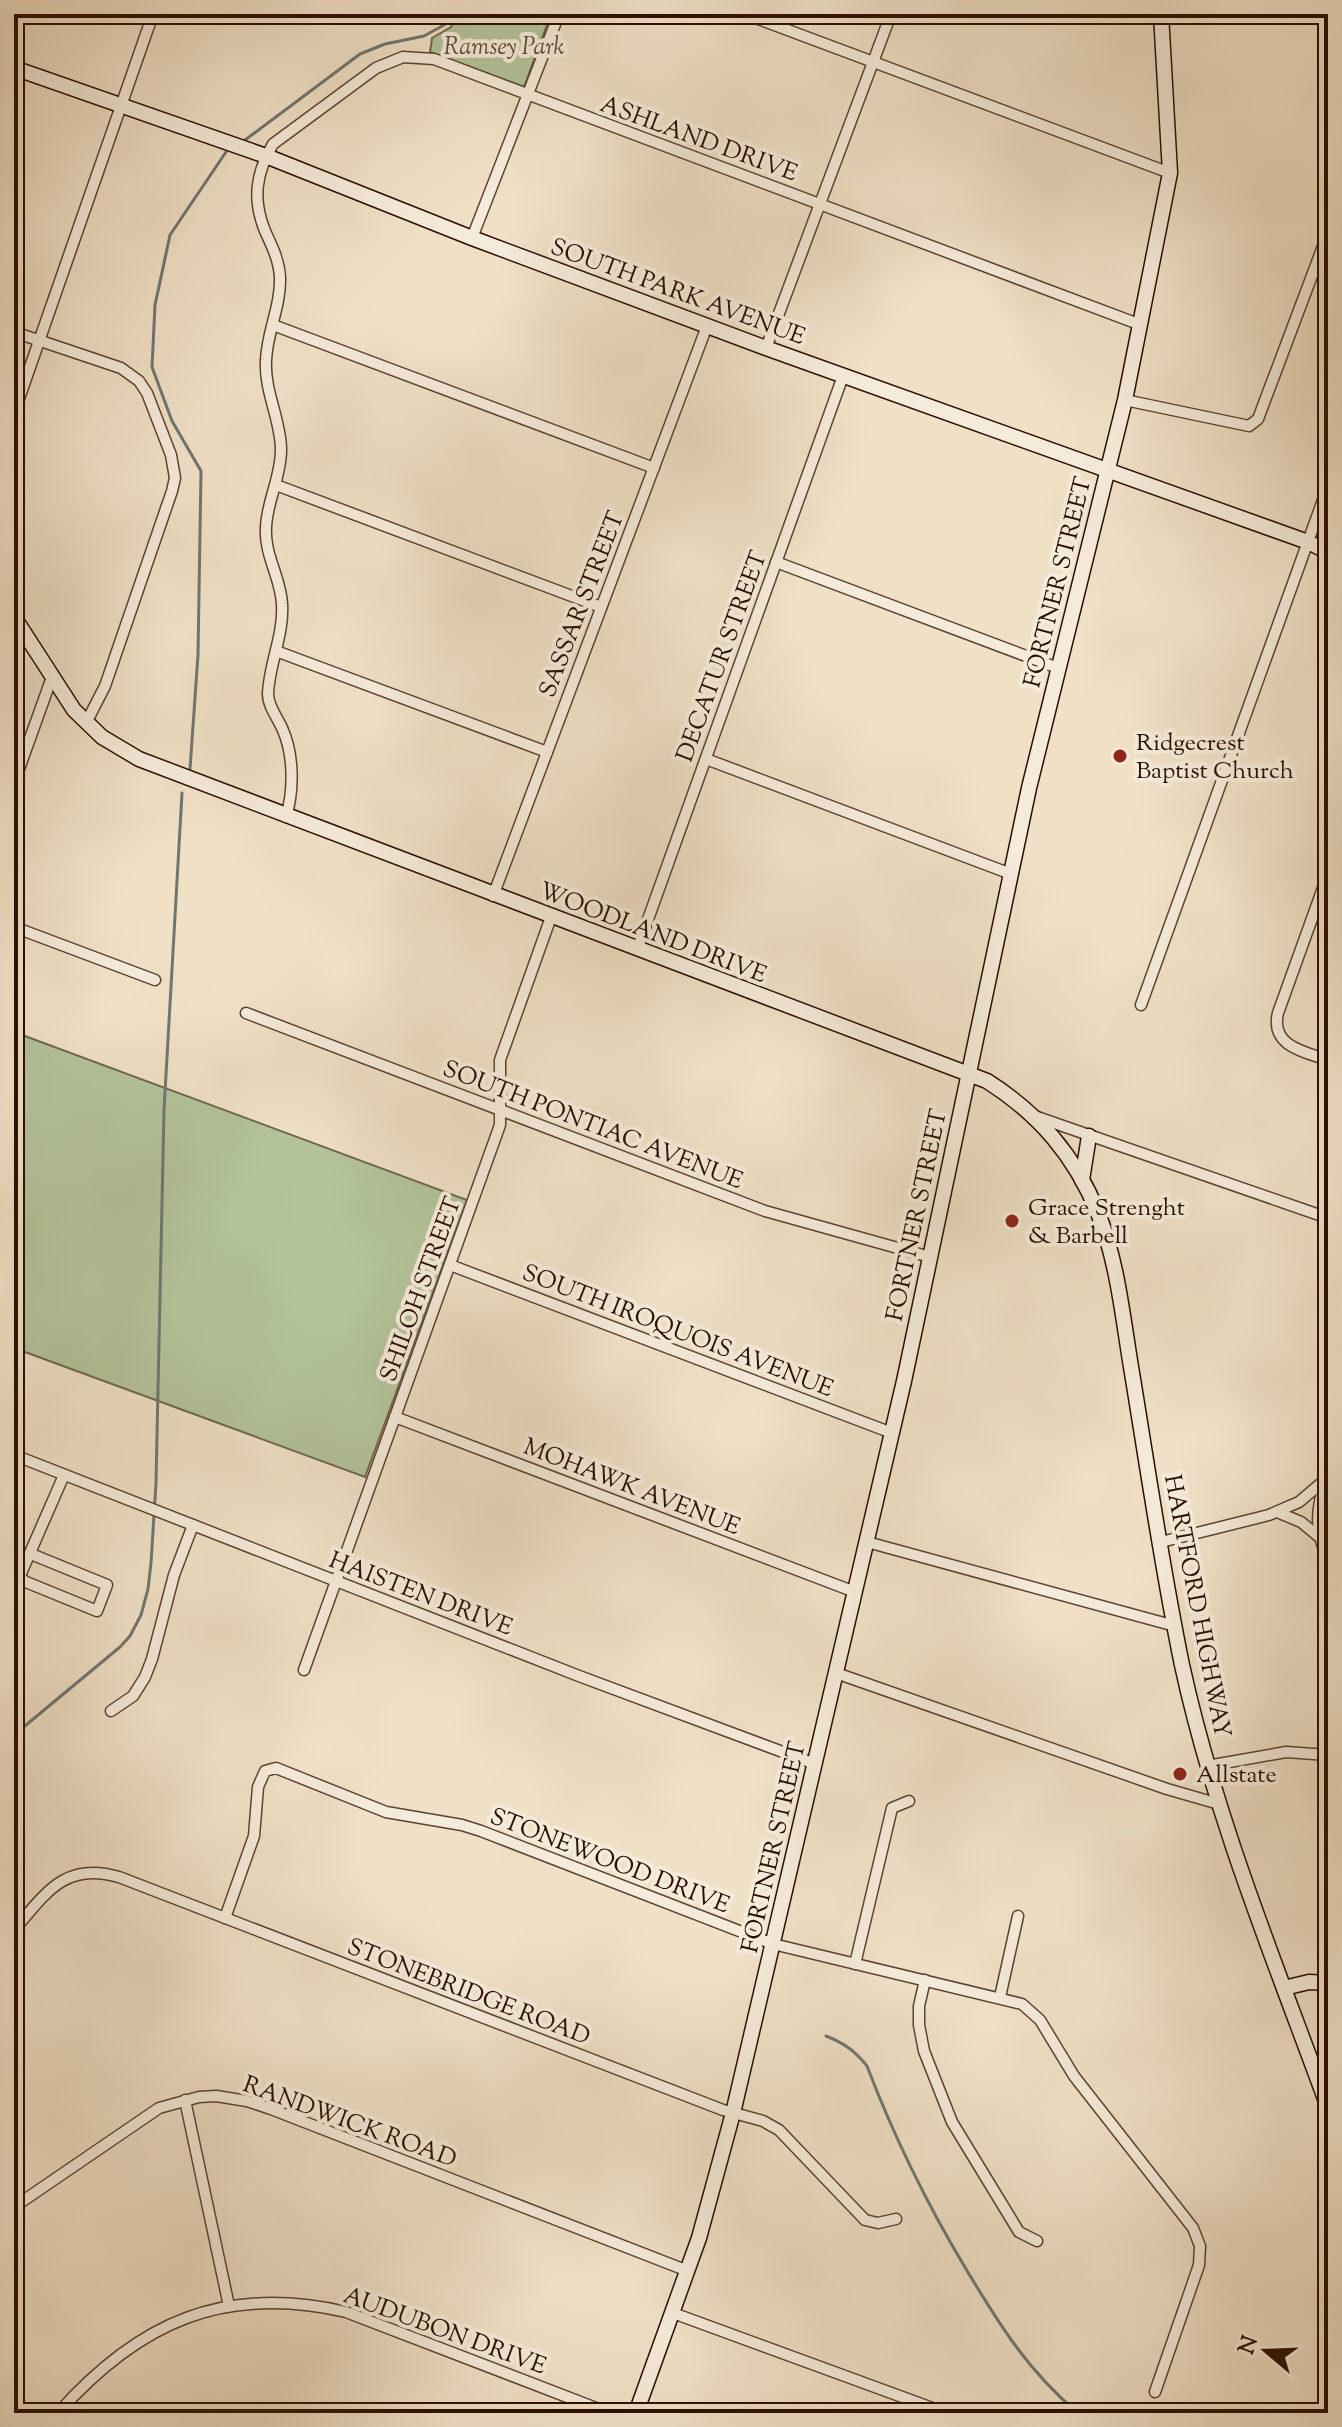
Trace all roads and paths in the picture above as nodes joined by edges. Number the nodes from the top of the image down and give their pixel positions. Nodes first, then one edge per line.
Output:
1 (153, 14) edge
2 (559, 14) edge
3 (745, 14) edge
4 (891, 14) edge
5 (1161, 14) edge
6 (873, 63) junction
7 (14, 68) edge
8 (528, 96) junction
9 (122, 105) junction
10 (266, 156) junction
11 (1170, 173) junction
12 (821, 205) junction
13 (1328, 233) edge
14 (472, 238) junction
15 (273, 325) junction
16 (1141, 325) junction
17 (707, 326) junction
18 (14, 332) edge
19 (39, 340) junction
20 (766, 348) junction
21 (843, 376) junction
22 (1125, 400) junction
23 (14, 413) edge
24 (654, 468) junction
25 (1107, 471) junction
26 (276, 485) junction
27 (1328, 486) edge
28 (1308, 542) junction
29 (1328, 552) edge
30 (776, 562) junction
31 (601, 607) junction
32 (14, 617) edge
33 (276, 651) junction
34 (1058, 668) junction
35 (52, 677) junction
36 (86, 723) junction
37 (547, 752) junction
38 (706, 759) junction
39 (14, 783) edge
40 (286, 817) junction
41 (1011, 874) junction
42 (1328, 874) edge
43 (493, 896) junction
44 (551, 917) junction
45 (14, 927) edge
46 (637, 950) junction
47 (155, 980) dead end
48 (1141, 1005) dead end
49 (246, 1013) dead end
50 (1328, 1060) edge
51 (969, 1075) junction
52 (501, 1111) junction
53 (1036, 1116) junction
54 (1089, 1136) junction
55 (1082, 1180) junction
56 (1328, 1218) edge
57 (930, 1257) junction
58 (450, 1265) junction
59 (395, 1417) junction
60 (892, 1433) junction
61 (14, 1455) edge
62 (1328, 1467) edge
63 (64, 1475) junction
64 (1327, 1479) edge
65 (1277, 1512) junction
66 (193, 1525) junction
67 (1318, 1536) junction
68 (867, 1542) junction
69 (1161, 1542) junction
70 (31, 1554) junction
71 (1328, 1560) edge
72 (16, 1576) edge
73 (336, 1581) junction
74 (855, 1592) junction
75 (1175, 1626) junction
76 (304, 1670) dead end
77 (836, 1673) junction
78 (111, 1711) dead end
79 (1328, 1755) edge
80 (815, 1764) junction
81 (1207, 1766) junction
82 (909, 1801) dead end
83 (1219, 1804) junction
84 (1018, 1916) dead end
85 (225, 1918) junction
86 (14, 1930) edge
87 (773, 1944) junction
88 (855, 1964) junction
89 (925, 1980) junction
90 (1328, 1983) edge
91 (1284, 1988) junction
92 (1000, 1997) junction
93 (185, 2100) junction
94 (1328, 2107) edge
95 (733, 2113) junction
96 (14, 2207) edge
97 (896, 2219) dead end
98 (1037, 2241) dead end
99 (688, 2271) junction
100 (229, 2306) junction
101 (673, 2313) junction
102 (1155, 2392) dead end
103 (58, 2413) edge
104 (609, 2413) edge
105 (636, 2413) edge
106 (946, 2413) edge

1 - 9 street
2 - 8 street
3 - 6 street
4 - 6 street
5 - 11 street, FORTNER STREET
6 - 11 street
6 - 12 street
7 - 9 street, SOUTH PARK AVENUE
8 - 10 street, ASHLAND DRIVE
8 - 12 street, ASHLAND DRIVE
8 - 14 street
9 - 10 street, SOUTH PARK AVENUE
9 - 19 street
10 - 14 street, SOUTH PARK AVENUE
10 - 15 street
11 - 16 street, FORTNER STREET
12 - 16 street, ASHLAND DRIVE
12 - 20 street
13 - 22 street
14 - 17 street, SOUTH PARK AVENUE
15 - 24 street
15 - 26 street
16 - 22 street, FORTNER STREET
17 - 20 street, SOUTH PARK AVENUE
17 - 24 street, SASSAR STREET
18 - 19 street
19 - 23 street
19 - 36 street
20 - 21 street, SOUTH PARK AVENUE
21 - 25 street, SOUTH PARK AVENUE
21 - 30 street, DECATUR STREET
22 - 25 street, FORTNER STREET
24 - 31 street, SASSAR STREET
25 - 28 street, SOUTH PARK AVENUE
25 - 34 street, FORTNER STREET
26 - 31 street
26 - 33 street
27 - 28 street
28 - 29 street, SOUTH PARK AVENUE
28 - 48 street
30 - 34 street
30 - 38 street, DECATUR STREET
31 - 37 street, SASSAR STREET
32 - 35 street, WOODLAND DRIVE
33 - 37 street
33 - 40 street
34 - 41 street, FORTNER STREET
35 - 36 street, WOODLAND DRIVE
35 - 39 street
36 - 40 street, WOODLAND DRIVE
37 - 43 street, SASSAR STREET
38 - 41 street
38 - 46 street, DECATUR STREET
40 - 43 street, WOODLAND DRIVE
41 - 51 street, FORTNER STREET
42 - 50 street
43 - 44 street, WOODLAND DRIVE
44 - 46 street, WOODLAND DRIVE
44 - 52 street, SHILOH STREET
45 - 47 street
46 - 51 street, WOODLAND DRIVE
49 - 52 street, SOUTH PONTIAC AVENUE
51 - 53 street, WOODLAND DRIVE
51 - 57 street, FORTNER STREET
52 - 57 street, SOUTH PONTIAC AVENUE
52 - 58 street, SHILOH STREET
53 - 54 street, WOODLAND DRIVE
53 - 55 street, HARTFORD HIGHWAY
54 - 55 street
54 - 56 street, WOODLAND DRIVE
55 - 69 street, HARTFORD HIGHWAY
57 - 60 street, FORTNER STREET
58 - 59 street, SHILOH STREET
58 - 60 street, SOUTH IROQUOIS AVENUE
59 - 73 street, SHILOH STREET
59 - 74 street, MOHAWK AVENUE
60 - 68 street, FORTNER STREET
61 - 63 street, HAISTEN DRIVE
62 - 64 street
63 - 66 street, HAISTEN DRIVE
63 - 70 street
64 - 65 street
64 - 67 street
65 - 67 street
65 - 69 street
66 - 73 street, HAISTEN DRIVE
66 - 78 street
67 - 71 street
68 - 74 street, FORTNER STREET
68 - 75 street
69 - 75 street, HARTFORD HIGHWAY
70 - 72 street
70 - 72 street
73 - 76 street, SHILOH STREET
73 - 80 street, HAISTEN DRIVE
74 - 77 street, FORTNER STREET
75 - 81 street, HARTFORD HIGHWAY
77 - 80 street, FORTNER STREET
77 - 83 street
79 - 81 street
80 - 87 street, FORTNER STREET
81 - 83 street, HARTFORD HIGHWAY
82 - 88 street
83 - 91 street, HARTFORD HIGHWAY
84 - 92 street
85 - 86 street, STONEBRIDGE ROAD
85 - 87 street, STONEWOOD DRIVE
85 - 95 street, STONEBRIDGE ROAD
87 - 88 street, STONEWOOD DRIVE
87 - 95 street, FORTNER STREET
88 - 89 street, STONEWOOD DRIVE
89 - 92 street, STONEWOOD DRIVE
89 - 98 street
90 - 91 street
91 - 94 street, HARTFORD HIGHWAY
92 - 102 street, STONEWOOD DRIVE
93 - 96 street, RANDWICK ROAD
93 - 99 street, RANDWICK ROAD
93 - 100 street
95 - 97 street, STONEBRIDGE ROAD
95 - 99 street, FORTNER STREET
99 - 101 street, FORTNER STREET
100 - 103 street, AUDUBON DRIVE
100 - 104 street, AUDUBON DRIVE
101 - 105 street, FORTNER STREET
101 - 106 street

